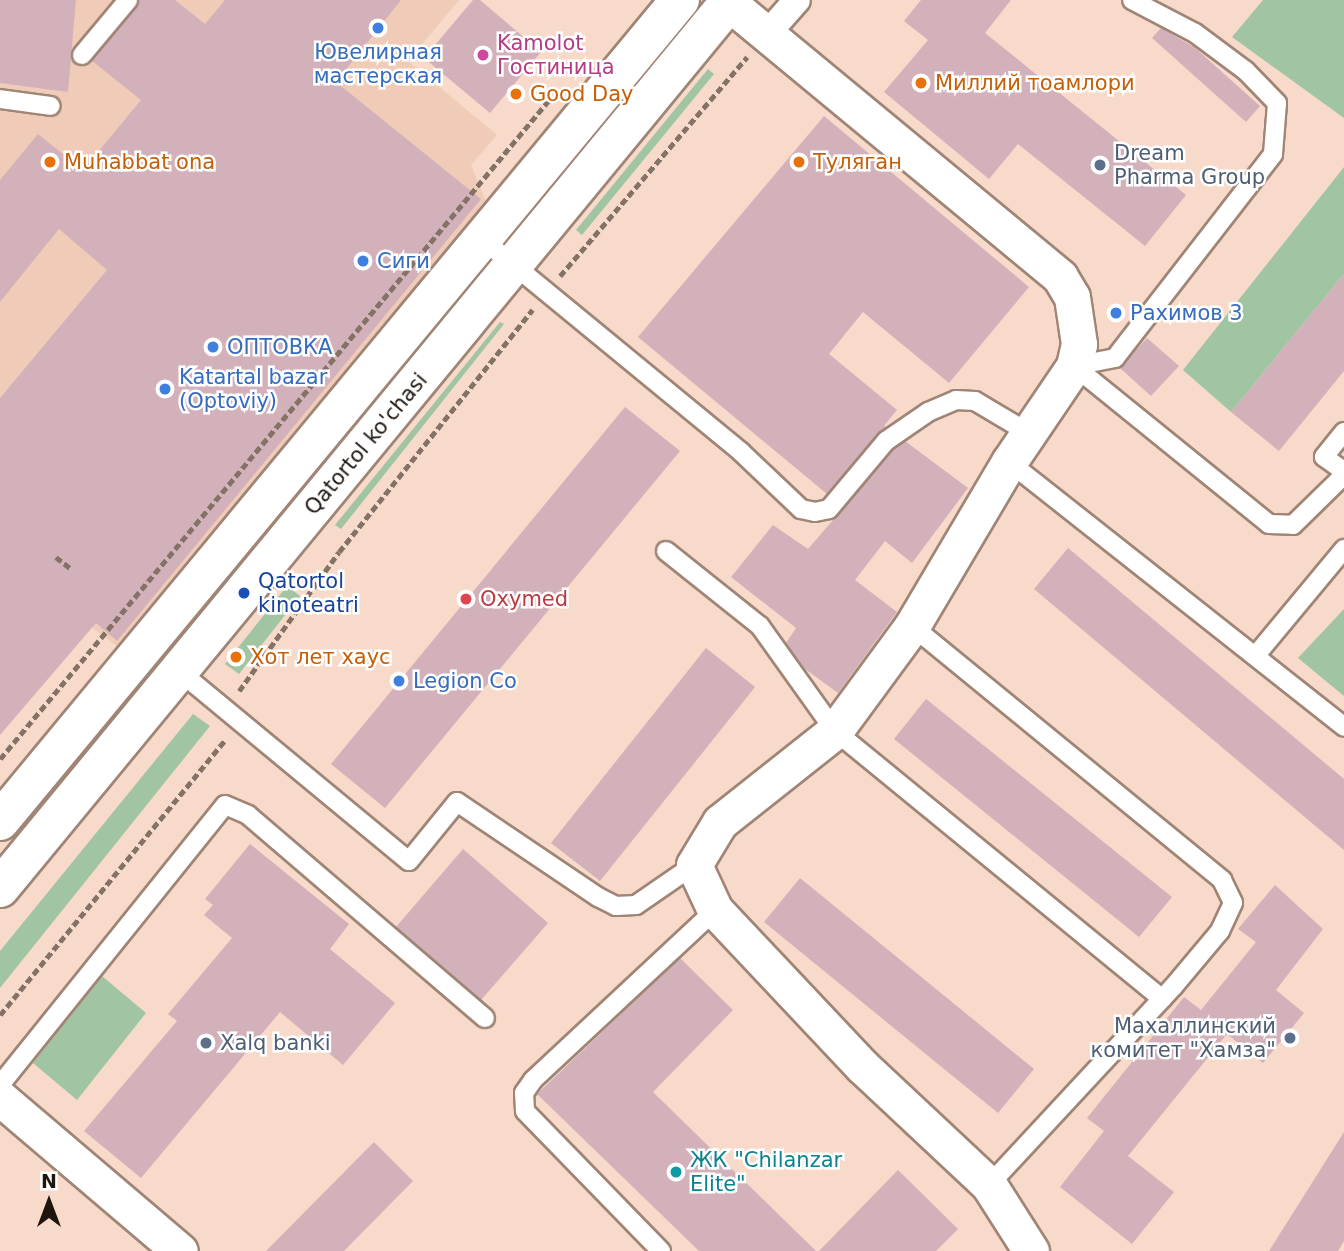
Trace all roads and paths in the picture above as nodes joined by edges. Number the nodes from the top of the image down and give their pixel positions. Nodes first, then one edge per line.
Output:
1 (128, 0) edge
2 (797, 0) edge
3 (1132, 0) edge
4 (674, 2) edge
5 (723, 8) edge
6 (767, 34) junction
7 (82, 55) dead end
8 (554, 94) dead end
9 (0, 99) edge
10 (51, 106) dead end
11 (482, 239) junction
12 (514, 265) junction
13 (547, 292) junction
14 (1074, 366) junction
15 (1344, 432) edge
16 (1029, 433) junction
17 (1009, 463) junction
18 (1344, 473) edge
19 (1344, 549) edge
20 (666, 551) dead end
21 (56, 557) dead end
22 (70, 568) dead end
23 (912, 626) junction
24 (146, 644) junction
25 (1256, 655) junction
26 (179, 671) junction
27 (240, 722) junction
28 (1344, 727) edge
29 (835, 731) junction
30 (0, 759) edge
31 (0, 821) edge
32 (694, 865) junction
33 (0, 888) edge
34 (715, 910) junction
35 (1162, 999) junction
36 (0, 1015) edge
37 (485, 1018) dead end
38 (0, 1085) edge
39 (0, 1098) edge
40 (989, 1185) junction
41 (180, 1251) edge
42 (661, 1251) edge
43 (1030, 1251) edge

1 - 7 lane
2 - 6 street
3 - 14 lane
4 - 5 main road
4 - 11 main road, Qatortol ko'chasi
5 - 6 street
5 - 12 main road, Qatortol ko'chasi
6 - 13 path
6 - 14 street
8 - 30 path
9 - 10 lane
11 - 12 lane
11 - 24 main road, Qatortol ko'chasi
12 - 13 lane
12 - 26 main road, Qatortol ko'chasi
13 - 16 lane
13 - 27 path
14 - 16 street
14 - 18 lane
15 - 18 lane
16 - 17 street
17 - 23 street
17 - 25 lane
19 - 25 lane
20 - 29 lane
21 - 22 path
23 - 29 street
23 - 35 lane
24 - 26 main road
24 - 31 main road, Qatortol ko'chasi
25 - 28 lane
26 - 27 lane
26 - 33 main road, Qatortol ko'chasi
27 - 32 lane
27 - 36 path
29 - 32 street
29 - 35 lane
32 - 34 street
34 - 40 street
34 - 42 lane
35 - 40 lane
37 - 38 lane
39 - 41 street
40 - 43 street

